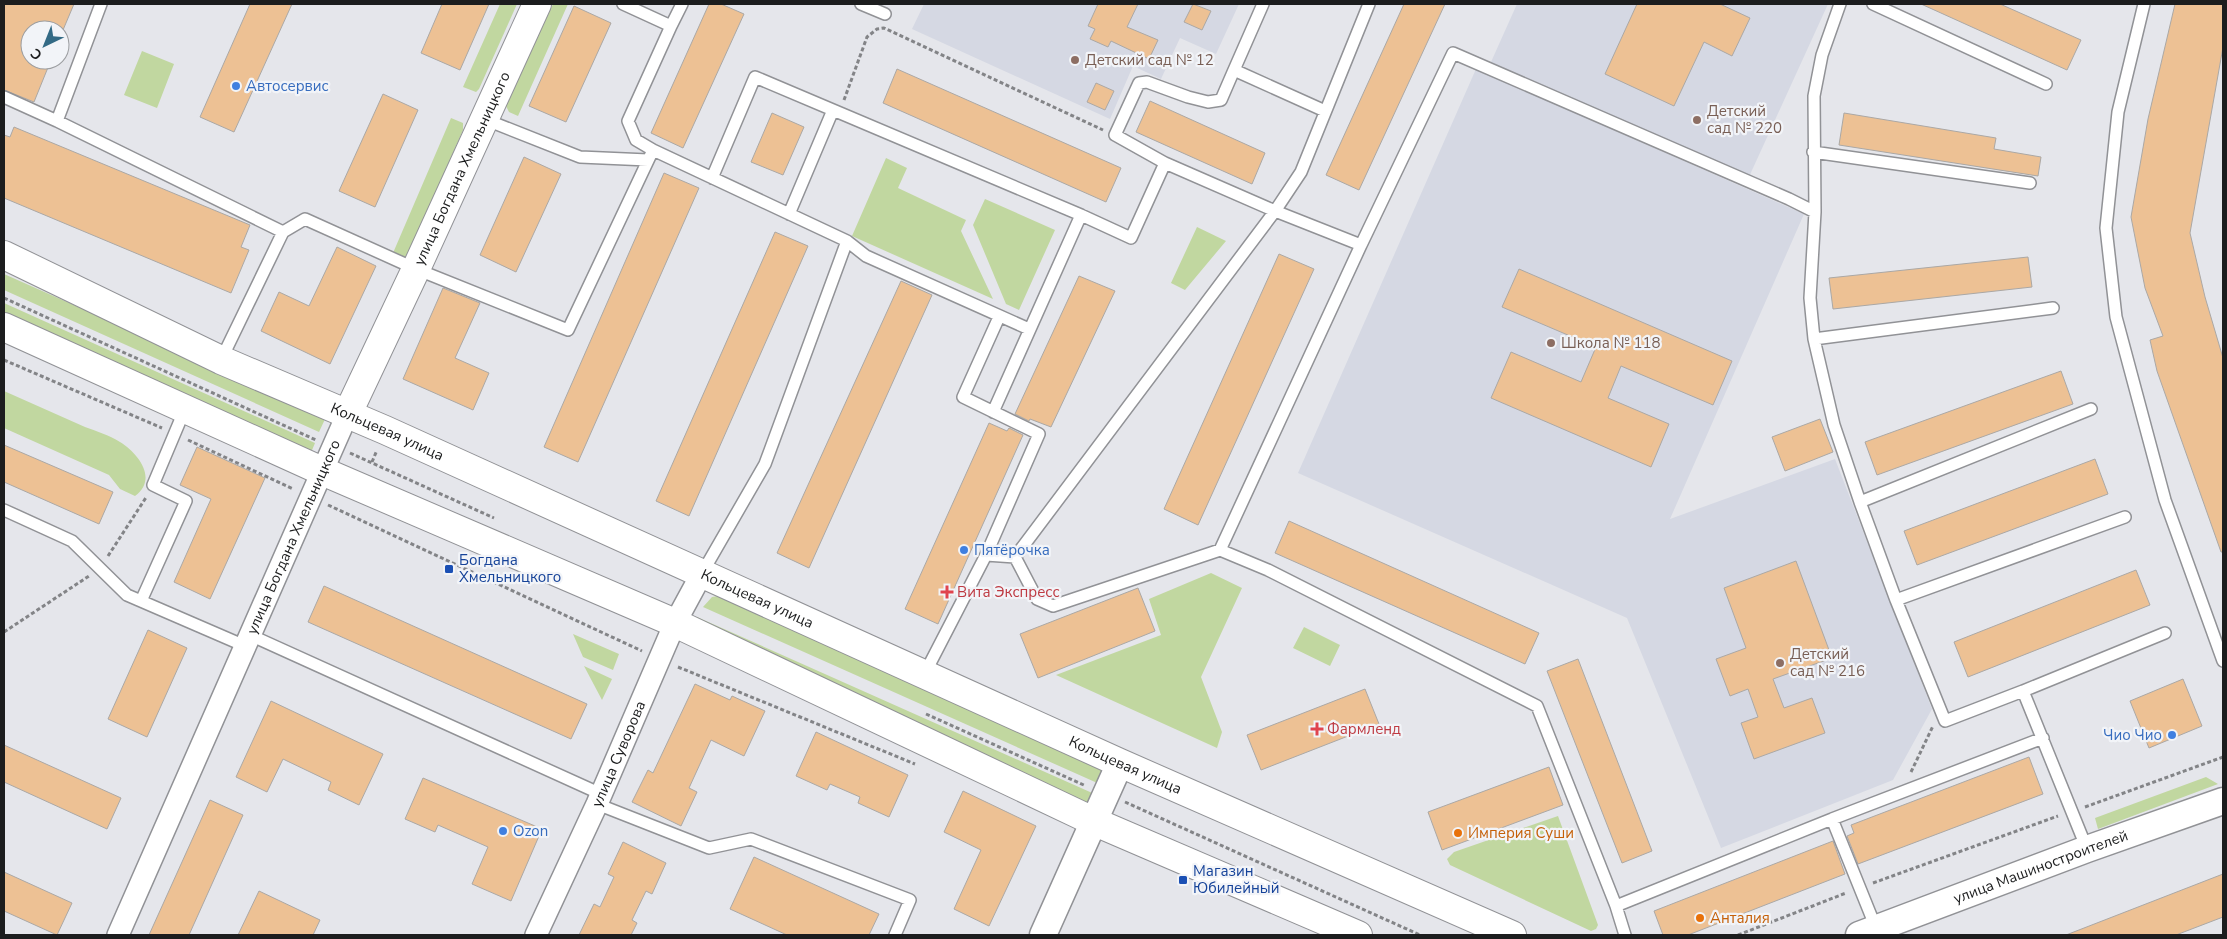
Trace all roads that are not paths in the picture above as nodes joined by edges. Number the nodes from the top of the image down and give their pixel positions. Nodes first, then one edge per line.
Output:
1 (101, 4) edge
2 (537, 4) edge
3 (624, 4) edge
4 (682, 4) edge
5 (862, 4) edge
6 (1263, 4) edge
7 (1369, 4) edge
8 (1840, 4) edge
9 (1873, 4) edge
10 (2142, 5) edge
11 (885, 14) dead end
12 (671, 26) junction
13 (1234, 70) junction
14 (2046, 84) dead end
15 (4, 96) edge
16 (1325, 111) junction
17 (836, 112) junction
18 (484, 119) junction
19 (57, 121) junction
20 (1813, 152) junction
21 (651, 155) junction
22 (1165, 163) junction
23 (712, 178) junction
24 (2030, 183) dead end
25 (1275, 212) junction
26 (1815, 212) junction
27 (789, 214) junction
28 (1081, 215) junction
29 (283, 232) junction
30 (847, 241) junction
31 (1361, 245) junction
32 (4, 255) edge
33 (416, 269) junction
34 (2053, 308) dead end
35 (999, 317) junction
36 (4, 327) edge
37 (1029, 330) junction
38 (1814, 339) junction
39 (221, 360) junction
40 (185, 409) junction
41 (2091, 409) dead end
42 (993, 412) junction
43 (347, 415) junction
44 (322, 471) junction
45 (1860, 502) junction
46 (4, 510) edge
47 (2125, 517) dead end
48 (1220, 550) junction
49 (986, 554) junction
50 (1015, 557) junction
51 (701, 574) junction
52 (1896, 600) junction
53 (142, 601) junction
54 (675, 623) junction
55 (2165, 633) dead end
56 (248, 640) junction
57 (2223, 661) edge
58 (924, 675) junction
59 (2023, 691) junction
60 (2043, 738) junction
61 (1120, 763) junction
62 (599, 799) junction
63 (2223, 802) edge
64 (1832, 819) junction
65 (1095, 822) junction
66 (2087, 849) junction
67 (1616, 906) junction
68 (1867, 932) edge
69 (118, 935) edge
70 (536, 935) edge
71 (895, 935) edge
72 (1043, 935) edge
73 (1358, 935) edge
74 (1512, 935) edge
75 (1625, 935) edge

1 - 19 lane
2 - 18 main road, улица Богдана Хмельницкого
3 - 12 lane
4 - 12 lane
5 - 11 lane
6 - 13 lane
7 - 16 lane
8 - 20 lane
9 - 14 lane
10 - 57 lane
12 - 21 lane
13 - 16 lane
13 - 22 lane
15 - 19 lane
16 - 25 lane
17 - 23 lane
17 - 27 lane
17 - 28 lane
18 - 21 lane
18 - 33 main road, улица Богдана Хмельницкого
19 - 29 lane
20 - 24 lane
20 - 26 lane
21 - 23 lane
21 - 33 lane
22 - 25 lane
22 - 28 lane
23 - 27 lane
25 - 31 lane
25 - 50 lane
26 - 31 lane
26 - 38 lane
27 - 30 lane
28 - 37 lane
29 - 33 lane
29 - 39 lane
30 - 35 lane
30 - 51 lane
31 - 48 lane
32 - 39 main road, Кольцевая улица
33 - 43 main road, улица Богдана Хмельницкого
34 - 38 lane
35 - 37 lane
35 - 42 lane
36 - 40 main road
37 - 42 lane
38 - 45 lane
39 - 43 main road, Кольцевая улица
40 - 44 main road
40 - 53 lane
41 - 45 lane
42 - 49 lane
43 - 44 street, улица Богдана Хмельницкого
43 - 51 main road, Кольцевая улица
44 - 54 main road
44 - 56 street, улица Богдана Хмельницкого
45 - 52 lane
46 - 53 lane
47 - 52 lane
48 - 50 lane
48 - 67 lane
49 - 50 lane
49 - 58 lane
51 - 54 street, улица Суворова
51 - 58 main road, Кольцевая улица
52 - 59 lane
53 - 56 lane
54 - 62 street, улица Суворова
54 - 65 main road
55 - 59 lane
56 - 62 lane
56 - 69 street, улица Богдана Хмельницкого
58 - 61 main road, Кольцевая улица
59 - 60 lane
60 - 64 lane
60 - 66 lane
61 - 65 street
61 - 74 main road, Кольцевая улица
62 - 70 street, улица Суворова
62 - 71 lane
63 - 66 street, улица Машиностроителей
64 - 67 lane
64 - 68 lane
65 - 72 street
65 - 73 main road
66 - 68 street, улица Машиностроителей
67 - 75 lane

